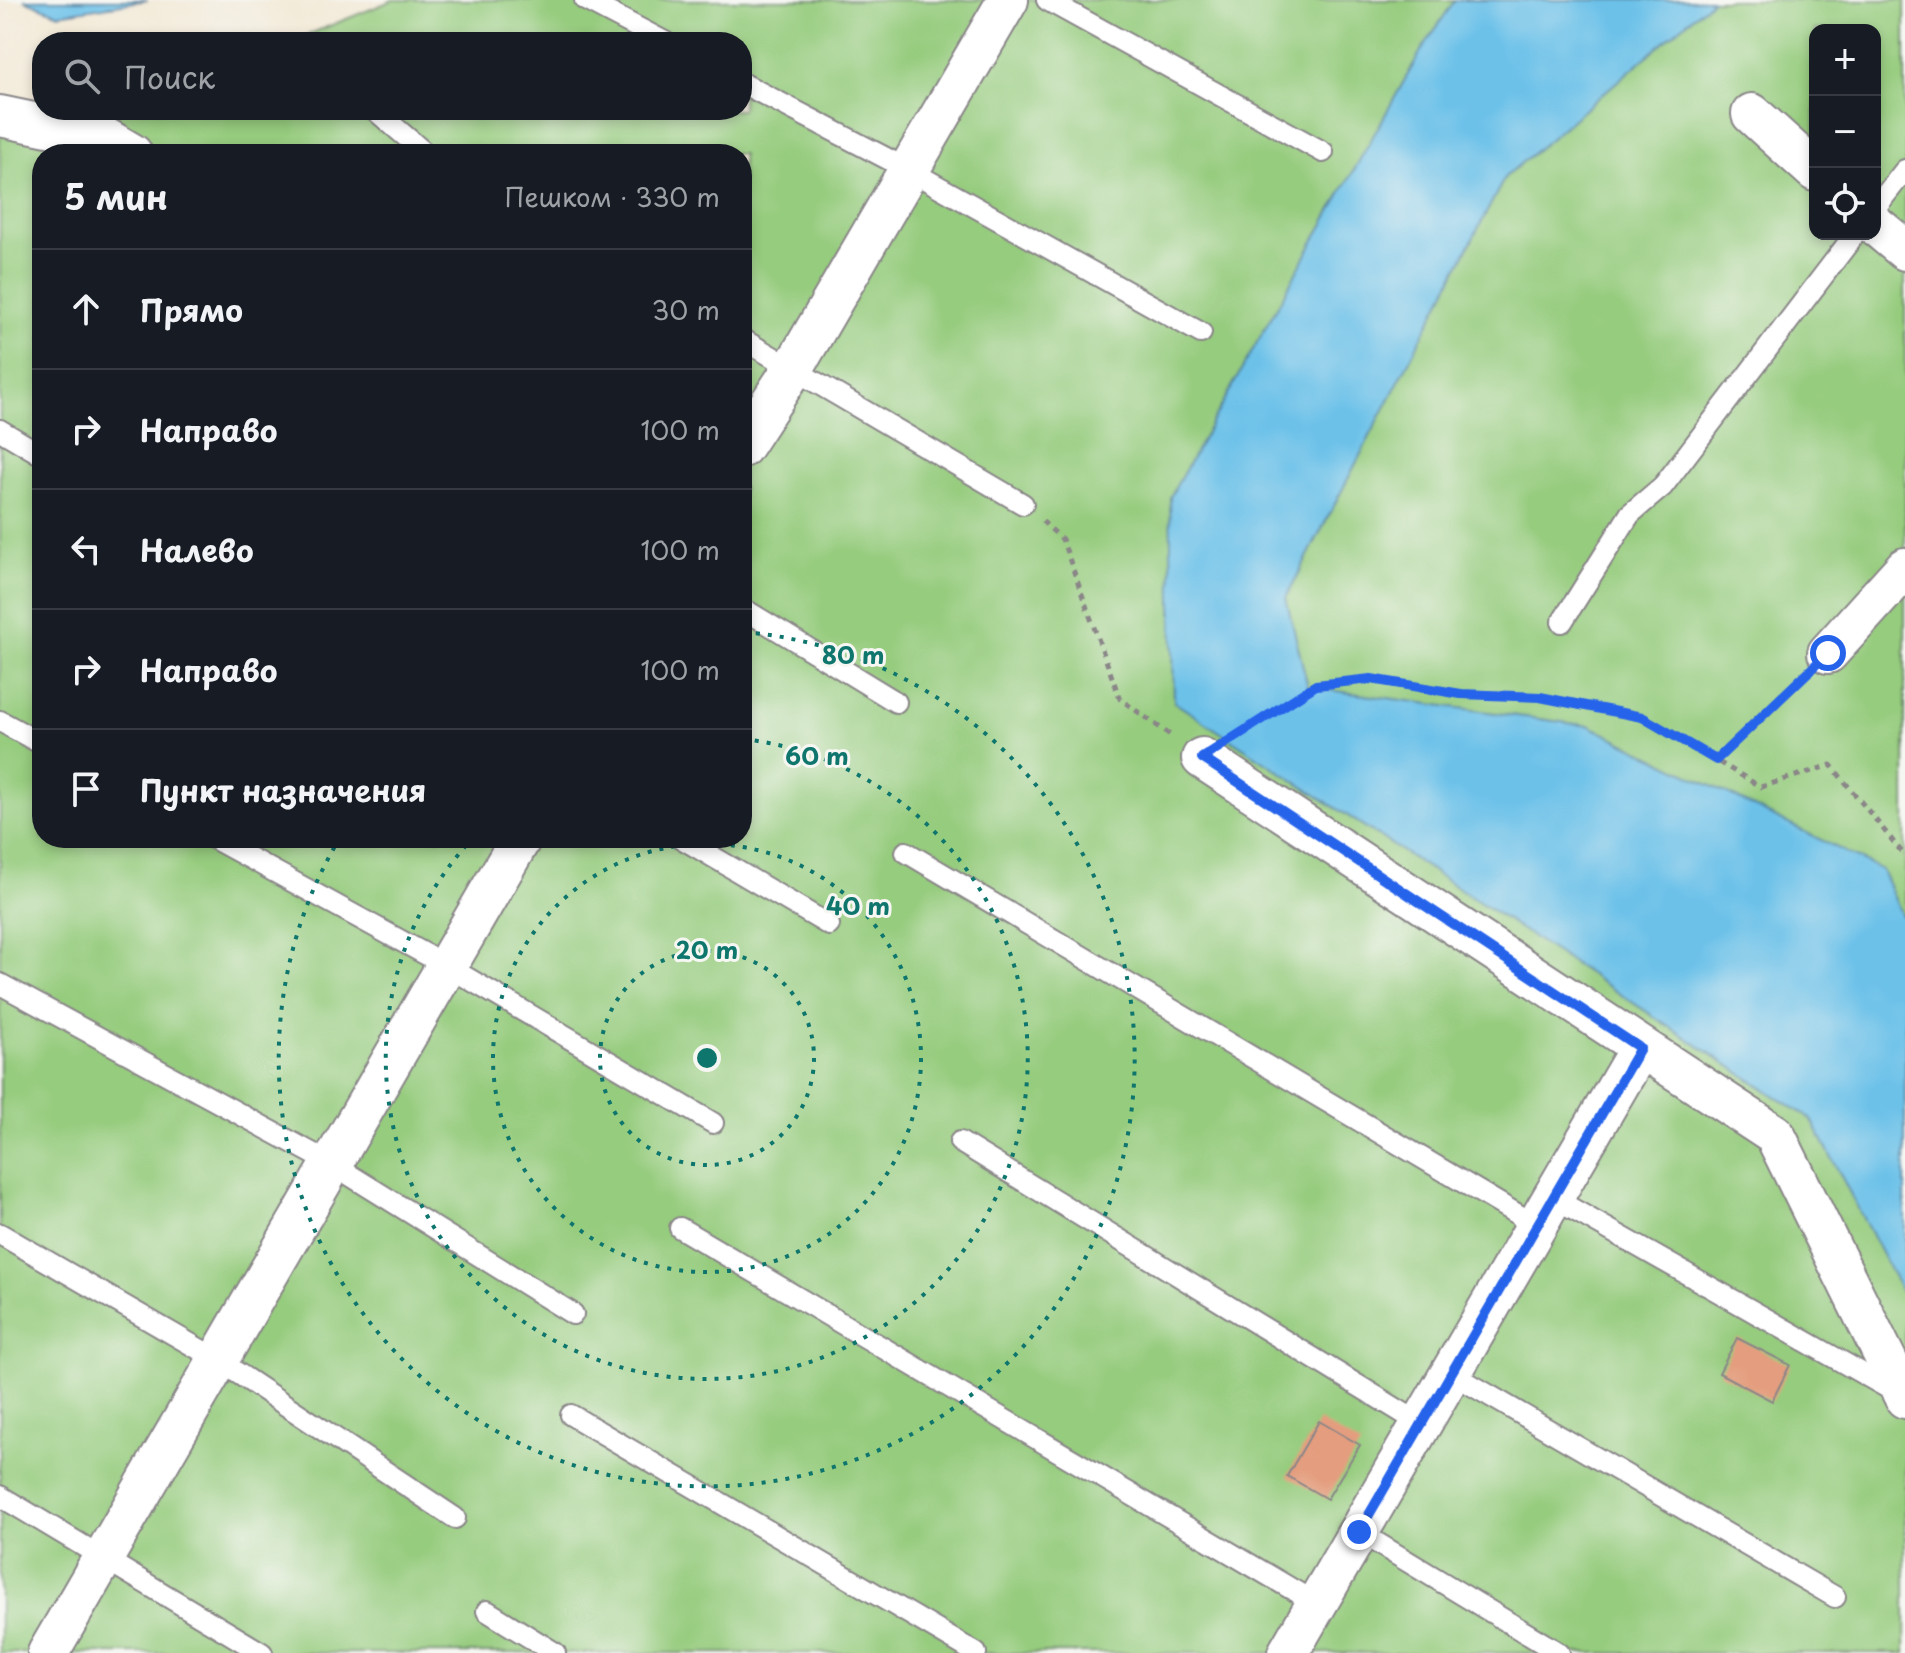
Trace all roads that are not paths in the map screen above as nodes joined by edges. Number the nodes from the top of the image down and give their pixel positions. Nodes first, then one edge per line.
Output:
1 (585, 0) edge
2 (1008, 0) edge
3 (1047, 0) edge
4 (646, 32) edge
5 (752, 88) edge
6 (1752, 114) dead end
7 (0, 116) edge
8 (387, 120) edge
9 (115, 144) edge
10 (414, 144) edge
11 (1323, 152) dead end
12 (1812, 168) edge
13 (909, 170) junction
14 (1905, 170) edge
15 (1881, 200) edge
16 (1881, 230) edge
17 (1850, 240) edge
18 (1905, 250) edge
19 (1201, 333) dead end
20 (752, 344) edge
21 (794, 367) junction
22 (0, 430) edge
23 (752, 432) edge
24 (32, 449) edge
25 (1023, 504) dead end
26 (1905, 568) edge
27 (752, 614) edge
28 (1562, 622) dead end
29 (1828, 653) road end
30 (896, 702) dead end
31 (0, 721) edge
32 (32, 739) edge
33 (1202, 758) road end
34 (231, 848) edge
35 (515, 848) edge
36 (698, 848) edge
37 (906, 852) dead end
38 (829, 925) dead end
39 (447, 966) junction
40 (0, 984) edge
41 (1640, 1048) junction
42 (713, 1123) dead end
43 (960, 1142) dead end
44 (332, 1164) junction
45 (1545, 1212) junction
46 (680, 1228) dead end
47 (0, 1234) edge
48 (573, 1314) dead end
49 (218, 1360) junction
50 (1451, 1373) junction
51 (1904, 1397) edge
52 (571, 1415) dead end
53 (1421, 1424) junction
54 (0, 1496) edge
55 (455, 1518) dead end
56 (1359, 1532) junction
57 (104, 1557) junction
58 (1835, 1597) dead end
59 (1317, 1604) junction
60 (487, 1611) dead end
61 (48, 1653) edge
62 (262, 1653) edge
63 (555, 1653) edge
64 (976, 1653) edge
65 (1288, 1653) edge
66 (1559, 1653) edge

1 - 4 lane
2 - 13 street
3 - 11 lane
5 - 13 lane
6 - 12 street
7 - 9 street
8 - 10 lane
13 - 19 lane
13 - 21 street
14 - 15 lane
16 - 18 street
17 - 28 lane
20 - 21 lane
21 - 23 street
21 - 25 lane
22 - 24 lane
26 - 29 street
27 - 30 lane
31 - 32 lane
33 - 41 street
34 - 39 lane
35 - 39 street
36 - 38 lane
37 - 45 lane
39 - 42 lane
39 - 44 street
40 - 44 lane
41 - 45 street
41 - 51 street
43 - 53 lane
44 - 48 lane
44 - 49 street
45 - 50 street
45 - 51 lane
46 - 59 lane
47 - 49 lane
49 - 55 lane
49 - 57 street
50 - 53 street
50 - 58 lane
52 - 64 lane
53 - 56 street
54 - 57 lane
56 - 59 street
56 - 66 lane
57 - 61 street
57 - 62 lane
59 - 65 street
60 - 63 lane

